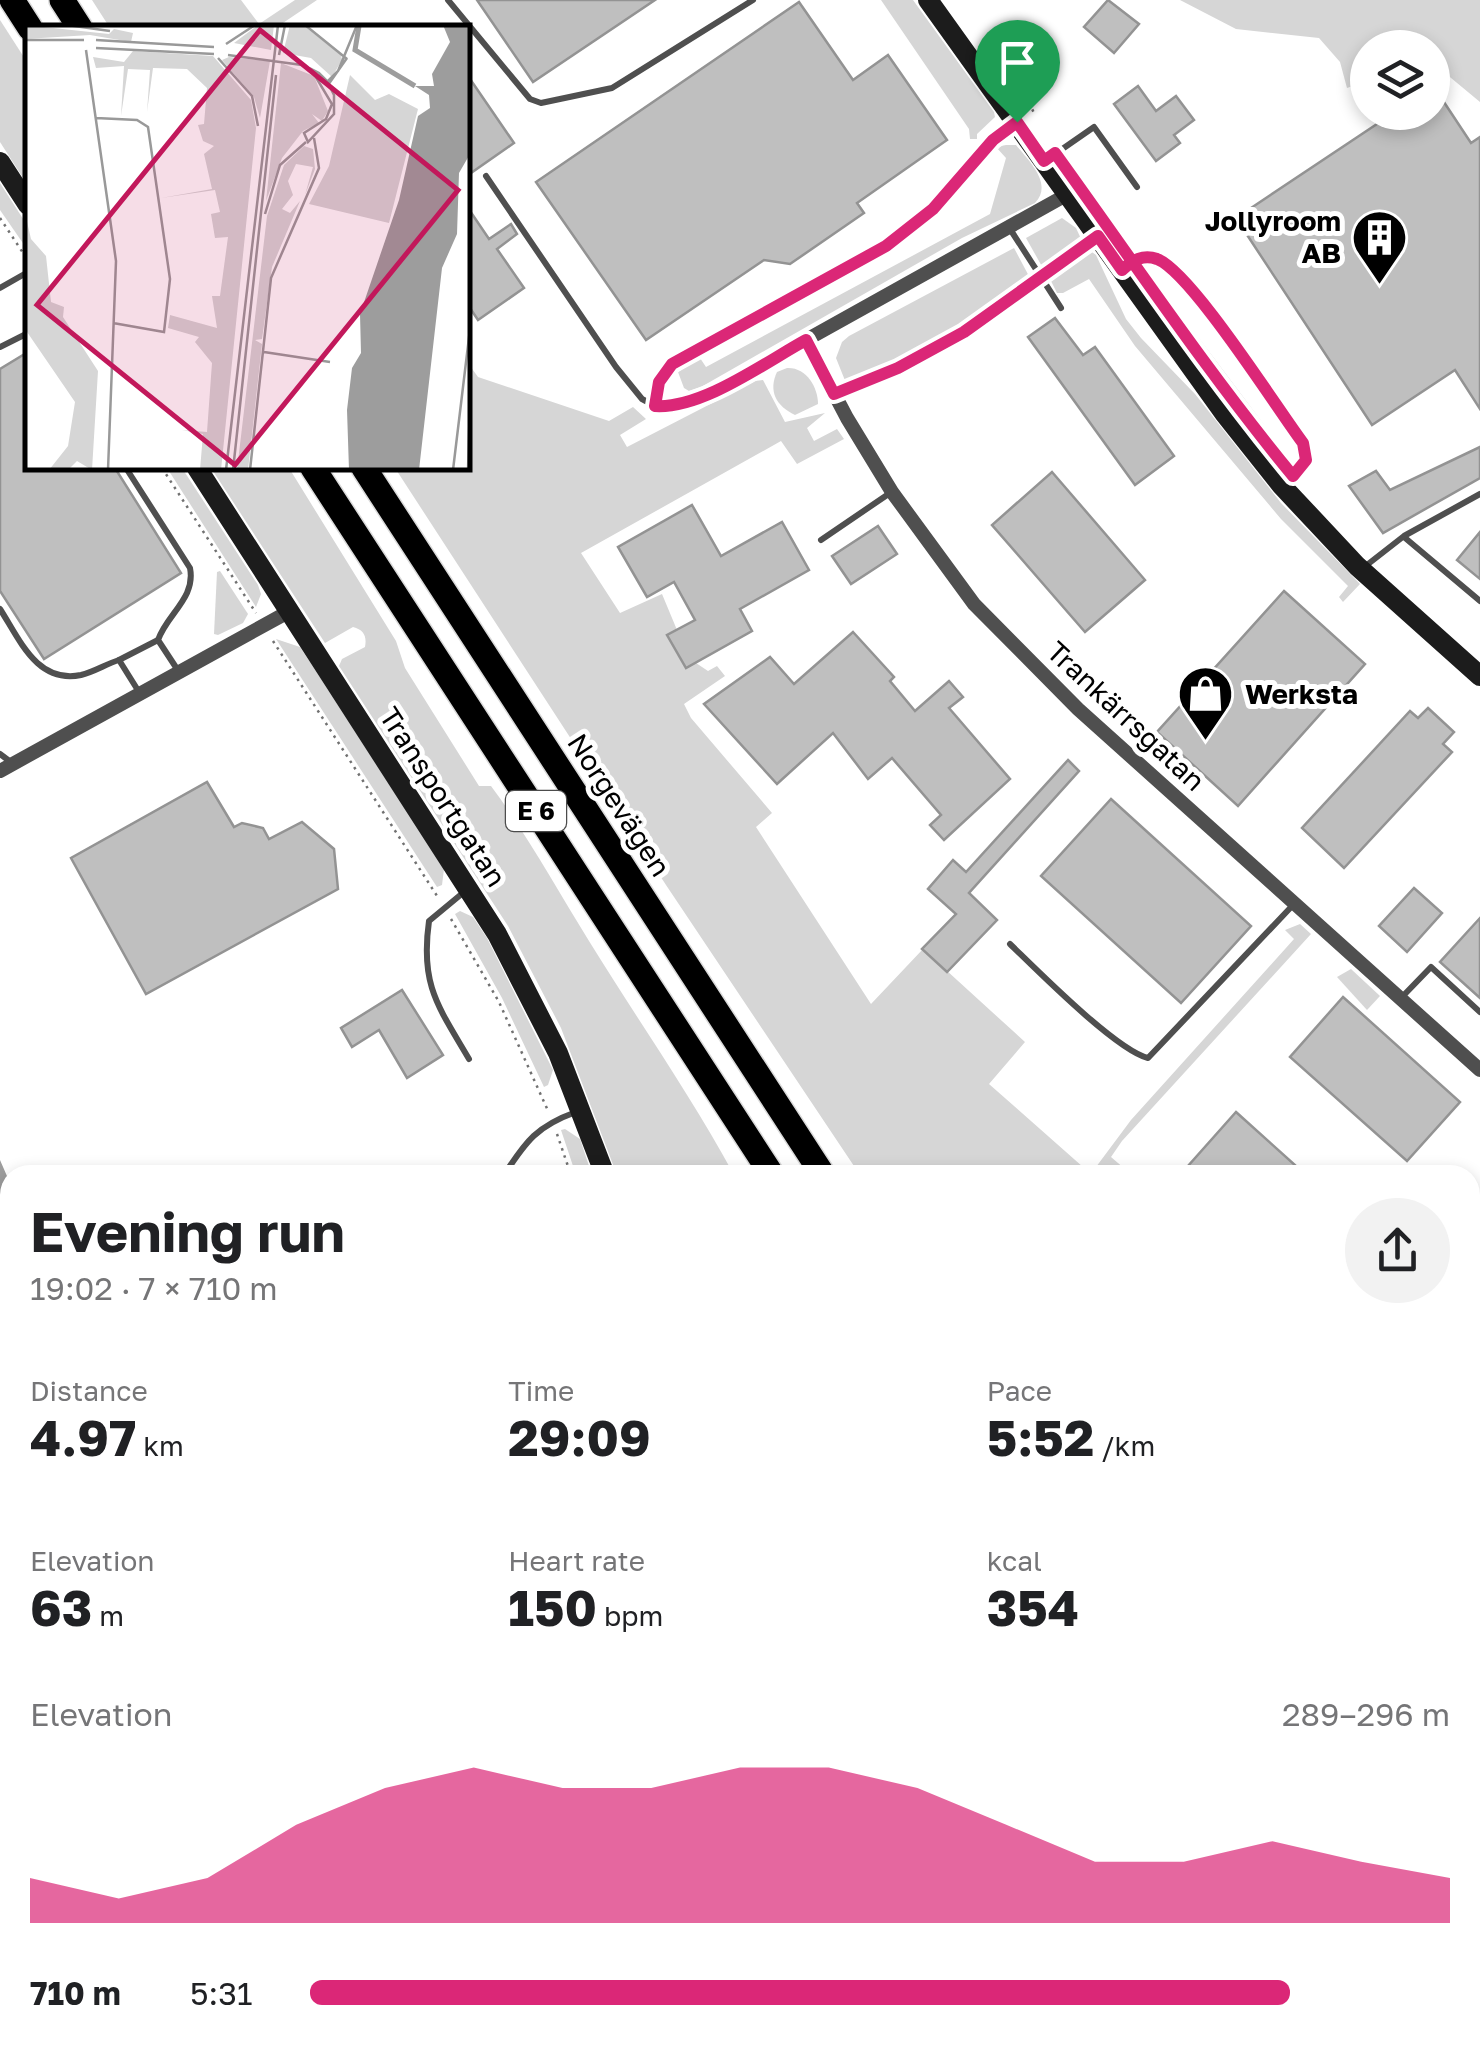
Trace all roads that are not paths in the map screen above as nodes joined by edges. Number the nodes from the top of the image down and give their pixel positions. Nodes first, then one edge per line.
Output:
1 (12, 0) edge
2 (62, 0) edge
3 (448, 0) edge
4 (753, 0) edge
5 (928, 0) edge
6 (28, 25) edge
7 (78, 25) edge
8 (469, 25) edge
9 (470, 27) edge
10 (1017, 122) junction
11 (1050, 157) junction
12 (0, 162) edge
13 (486, 176) dead end
14 (1138, 186) dead end
15 (1068, 194) junction
16 (25, 200) edge
17 (1009, 228) junction
18 (1122, 270) junction
19 (25, 274) edge
20 (0, 288) edge
21 (1061, 308) dead end
22 (25, 335) edge
23 (806, 340) junction
24 (0, 347) edge
25 (655, 406) junction
26 (127, 470) edge
27 (199, 470) edge
28 (315, 470) edge
29 (365, 470) edge
30 (1282, 486) junction
31 (892, 492) junction
32 (1480, 494) edge
33 (1404, 536) junction
34 (821, 540) dead end
35 (1362, 570) junction
36 (1480, 600) edge
37 (0, 609) edge
38 (290, 611) junction
39 (158, 640) junction
40 (119, 660) junction
41 (180, 672) junction
42 (1480, 676) edge
43 (140, 694) junction
44 (0, 754) edge
45 (7, 768) edge
46 (470, 889) junction
47 (1294, 904) junction
48 (1010, 944) dead end
49 (1402, 998) junction
50 (1480, 1012) edge
51 (469, 1059) dead end
52 (702, 1068) junction
53 (1480, 1070) edge
54 (582, 1109) junction
55 (510, 1165) edge
56 (601, 1165) edge
57 (747, 1165) edge
58 (765, 1165) edge
59 (817, 1165) edge

1 - 6 highway
2 - 7 highway
3 - 8 lane
4 - 9 lane
5 - 10 street
10 - 11 street
10 - 25 lane
11 - 14 lane
11 - 15 street
12 - 16 street
13 - 25 lane
15 - 17 street
15 - 18 street
17 - 21 lane
17 - 23 street
18 - 30 street
18 - 30 lane
19 - 20 lane
22 - 24 lane
23 - 25 lane
23 - 31 street, Trankärrsgatan
26 - 39 lane
27 - 38 street, Transportgatan
28 - 52 highway, E 6
29 - 59 highway, Norgevägen / E 6
30 - 35 street
31 - 34 lane
31 - 47 street, Trankärrsgatan
32 - 33 lane
33 - 35 lane
33 - 36 lane
35 - 42 street
37 - 40 lane
38 - 41 street
38 - 46 street, Transportgatan
39 - 40 lane
39 - 41 lane
40 - 43 lane
41 - 43 street
43 - 45 street
44 - 45 lane
46 - 51 lane
46 - 54 street, Transportgatan
47 - 48 lane
47 - 49 street, Trankärrsgatan
49 - 50 lane
49 - 53 street, Trankärrsgatan
52 - 57 highway
52 - 58 highway, E 6
54 - 55 lane
54 - 56 street, Transportgatan

